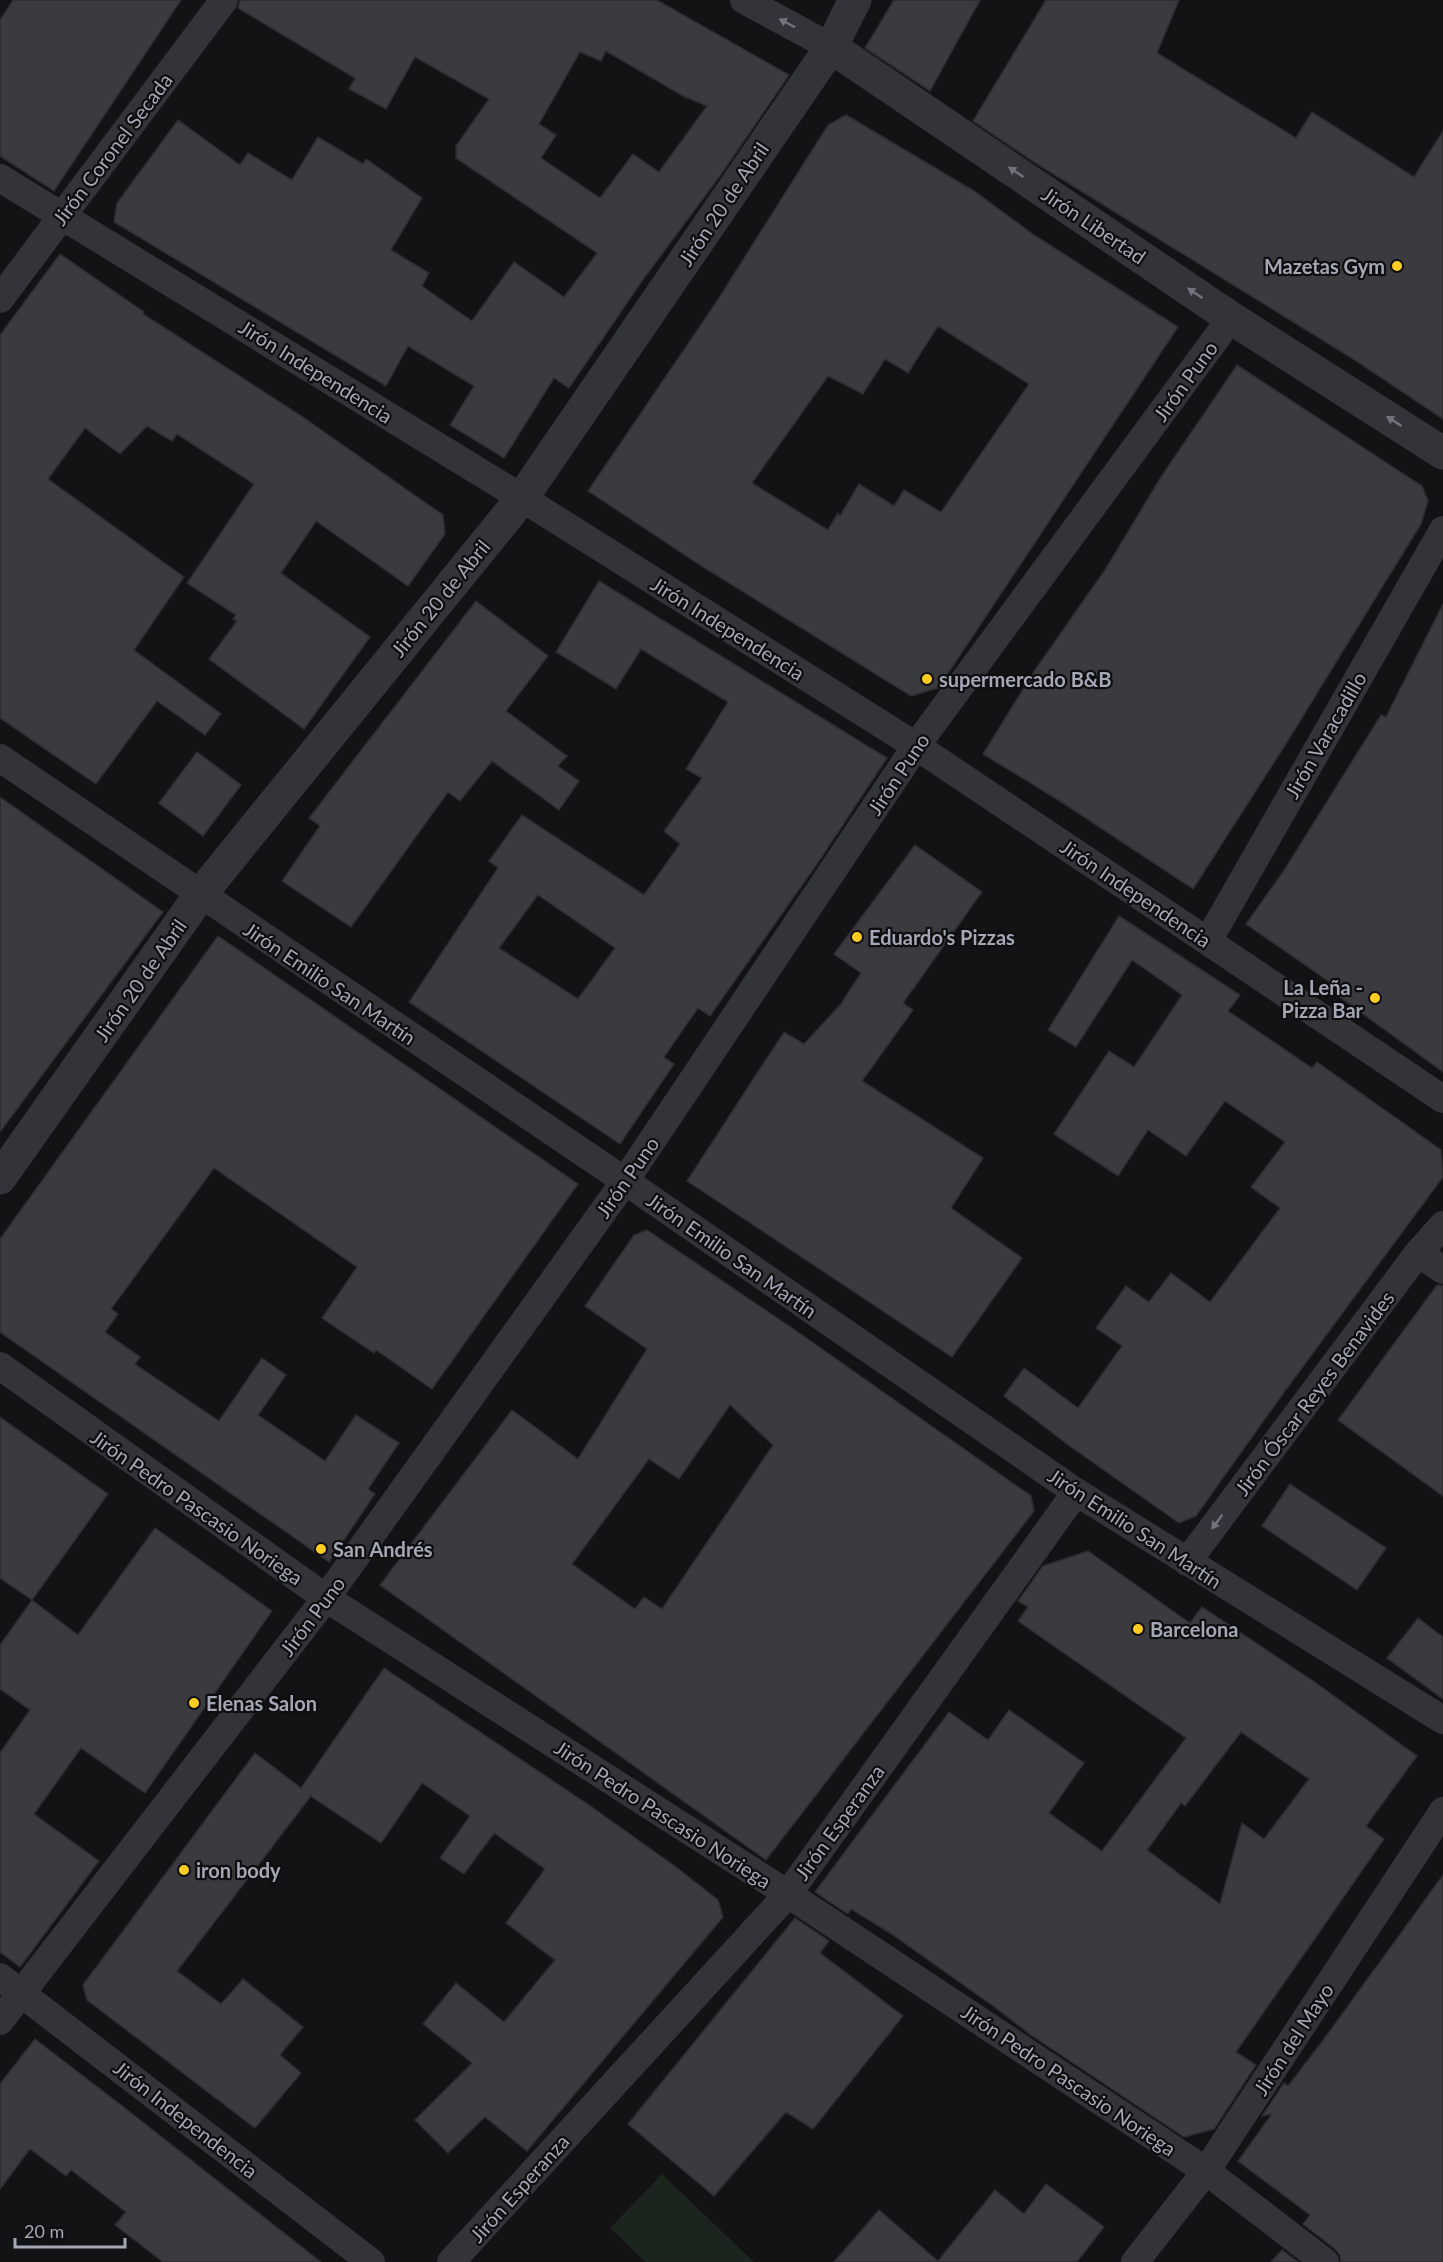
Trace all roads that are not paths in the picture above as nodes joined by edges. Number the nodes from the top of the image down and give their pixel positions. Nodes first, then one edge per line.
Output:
1 (224, 0) edge
2 (744, 0) edge
3 (855, 0) edge
4 (831, 47) junction
5 (0, 178) edge
6 (62, 214) junction
7 (0, 299) edge
8 (1232, 318) junction
9 (1443, 453) edge
10 (522, 498) junction
11 (1443, 530) edge
12 (916, 746) junction
13 (0, 758) edge
14 (200, 895) junction
15 (1208, 941) junction
16 (1443, 1099) edge
17 (0, 1178) edge
18 (625, 1181) junction
19 (1443, 1225) edge
20 (1418, 1253) junction
21 (1443, 1270) edge
22 (0, 1366) edge
23 (1076, 1492) junction
24 (1187, 1562) junction
25 (326, 1599) junction
26 (1443, 1720) edge
27 (1443, 1811) edge
28 (788, 1894) junction
29 (11, 1984) edge
30 (0, 2021) edge
31 (1206, 2171) junction
32 (371, 2262) edge
33 (451, 2262) edge
34 (1135, 2262) edge
35 (1325, 2262) edge

1 - 6 street, Jirón Coronel Secada
4 -> 2 street, Jirón Libertad
3 - 4 street, Jirón 20 de Abril
8 -> 4 street, Jirón Libertad
4 - 10 street, Jirón 20 de Abril
5 - 6 street, Jirón Independencia
6 - 7 street, Jirón Coronel Secada
6 - 10 street, Jirón Independencia
9 -> 8 street, Jirón Libertad
8 - 12 street, Jirón Puno
10 - 12 street, Jirón Independencia
10 - 14 street, Jirón 20 de Abril
11 - 15 street, Jirón Varacadillo
12 - 15 street, Jirón Independencia
12 - 18 street, Jirón Puno
13 - 14 street, Jirón Emilio San Martín
14 - 17 street, Jirón 20 de Abril
14 - 18 street, Jirón Emilio San Martín
15 - 16 street, Jirón Independencia
18 - 23 street, Jirón Emilio San Martín
18 - 25 street, Jirón Puno
19 - 20 street, Jirón Óscar Reyes Benavides
20 - 21 street
20 -> 24 street, Jirón Óscar Reyes Benavides
22 - 25 street, Jirón Pedro Pascasio Noriega
23 - 24 street, Jirón Emilio San Martín
23 - 28 street, Jirón Esperanza
24 - 26 street, Jirón Emilio San Martín
25 - 28 street, Jirón Pedro Pascasio Noriega
25 - 29 street, Jirón Puno
27 - 31 street, Jirón del Mayo
28 - 31 street, Jirón Pedro Pascasio Noriega
28 - 33 street, Jirón Esperanza
29 - 30 street, Jirón Puno
29 - 32 street, Jirón Independencia
31 - 34 street, Jirón del Mayo
31 - 35 street, Jirón Pedro Pascasio Noriega

